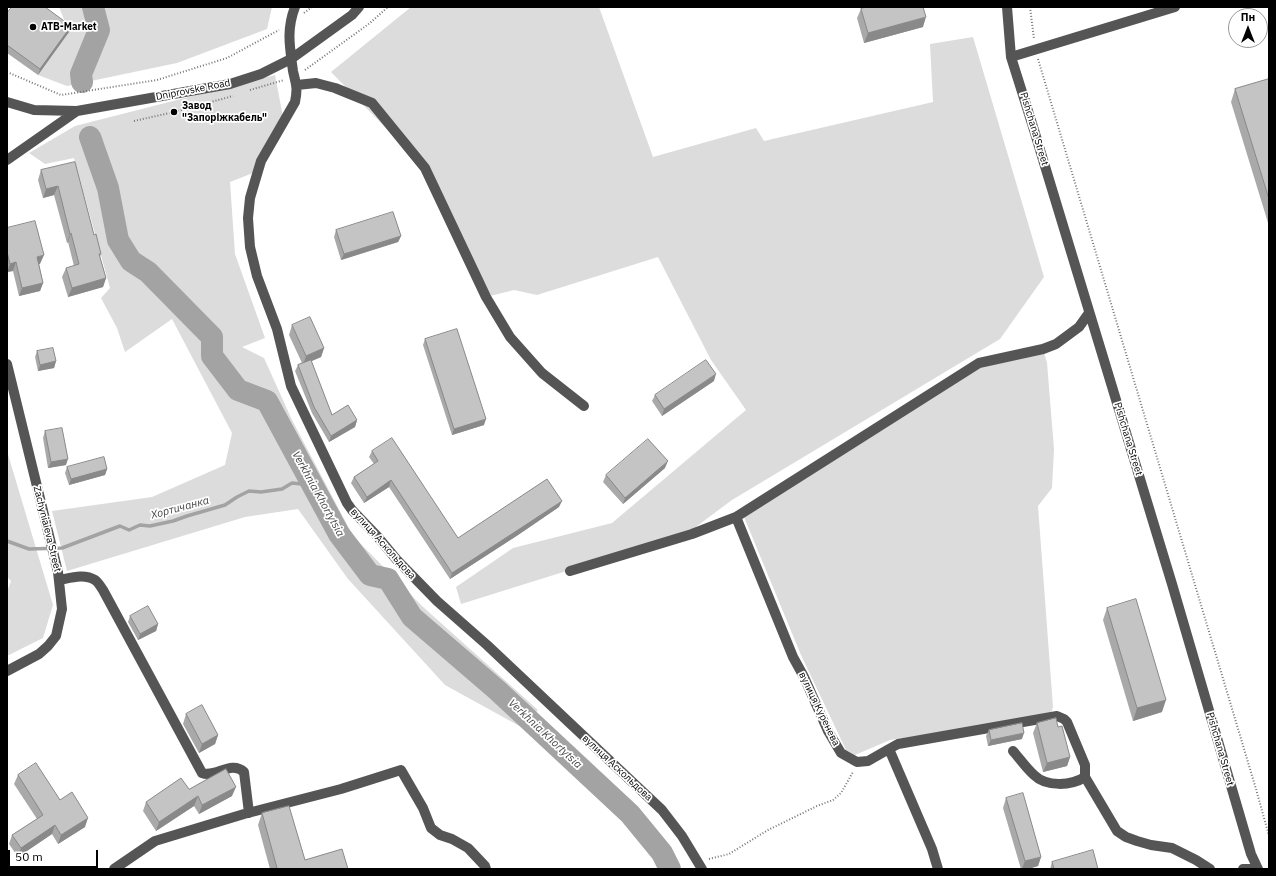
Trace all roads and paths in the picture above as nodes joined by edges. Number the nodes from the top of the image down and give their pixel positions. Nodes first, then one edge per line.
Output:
1 (295, 7) edge
2 (312, 7) edge
3 (359, 7) edge
4 (1007, 7) edge
5 (1030, 7) edge
6 (1175, 7) edge
7 (289, 25) junction
8 (1035, 50) junction
9 (1011, 57) junction
10 (292, 59) junction
11 (7, 72) edge
12 (297, 85) junction
13 (7, 102) edge
14 (77, 111) junction
15 (7, 160) edge
16 (1089, 313) junction
17 (7, 364) edge
18 (584, 406) dead end
19 (736, 517) junction
20 (570, 571) dead end
21 (59, 580) junction
22 (7, 671) edge
23 (889, 750) junction
24 (1013, 751) dead end
25 (857, 762) junction
26 (1085, 777) junction
27 (249, 813) junction
28 (1269, 836) edge
29 (700, 865) edge
30 (114, 869) edge
31 (486, 869) edge
32 (938, 869) edge
33 (1210, 869) edge
34 (1243, 869) edge
35 (1258, 869) edge

1 - 7 street
2 - 7 path
3 - 10 street, Dniprovske Road
4 - 9 street, Pishchana Street
5 - 8 path
6 - 8 street
7 - 10 street, вулиця Аскольдова
7 - 11 path
8 - 9 street
8 - 28 path
9 - 16 street, Pishchana Street
10 - 12 street, вулиця Аскольдова
10 - 14 street, Dniprovske Road
12 - 18 street
12 - 29 street, вулиця Аскольдова
13 - 14 street, Dniprovske Road
14 - 15 street
16 - 19 street
16 - 35 street, Pishchana Street
17 - 21 street, Zachyniaieva Street
19 - 20 street
19 - 25 street, вулиця Куренева
21 - 22 street, Zachyniaieva Street
21 - 27 street
23 - 25 street
23 - 26 street
23 - 32 street
24 - 26 street
25 - 29 path
26 - 33 street
27 - 30 street
27 - 31 street
34 - 35 street

